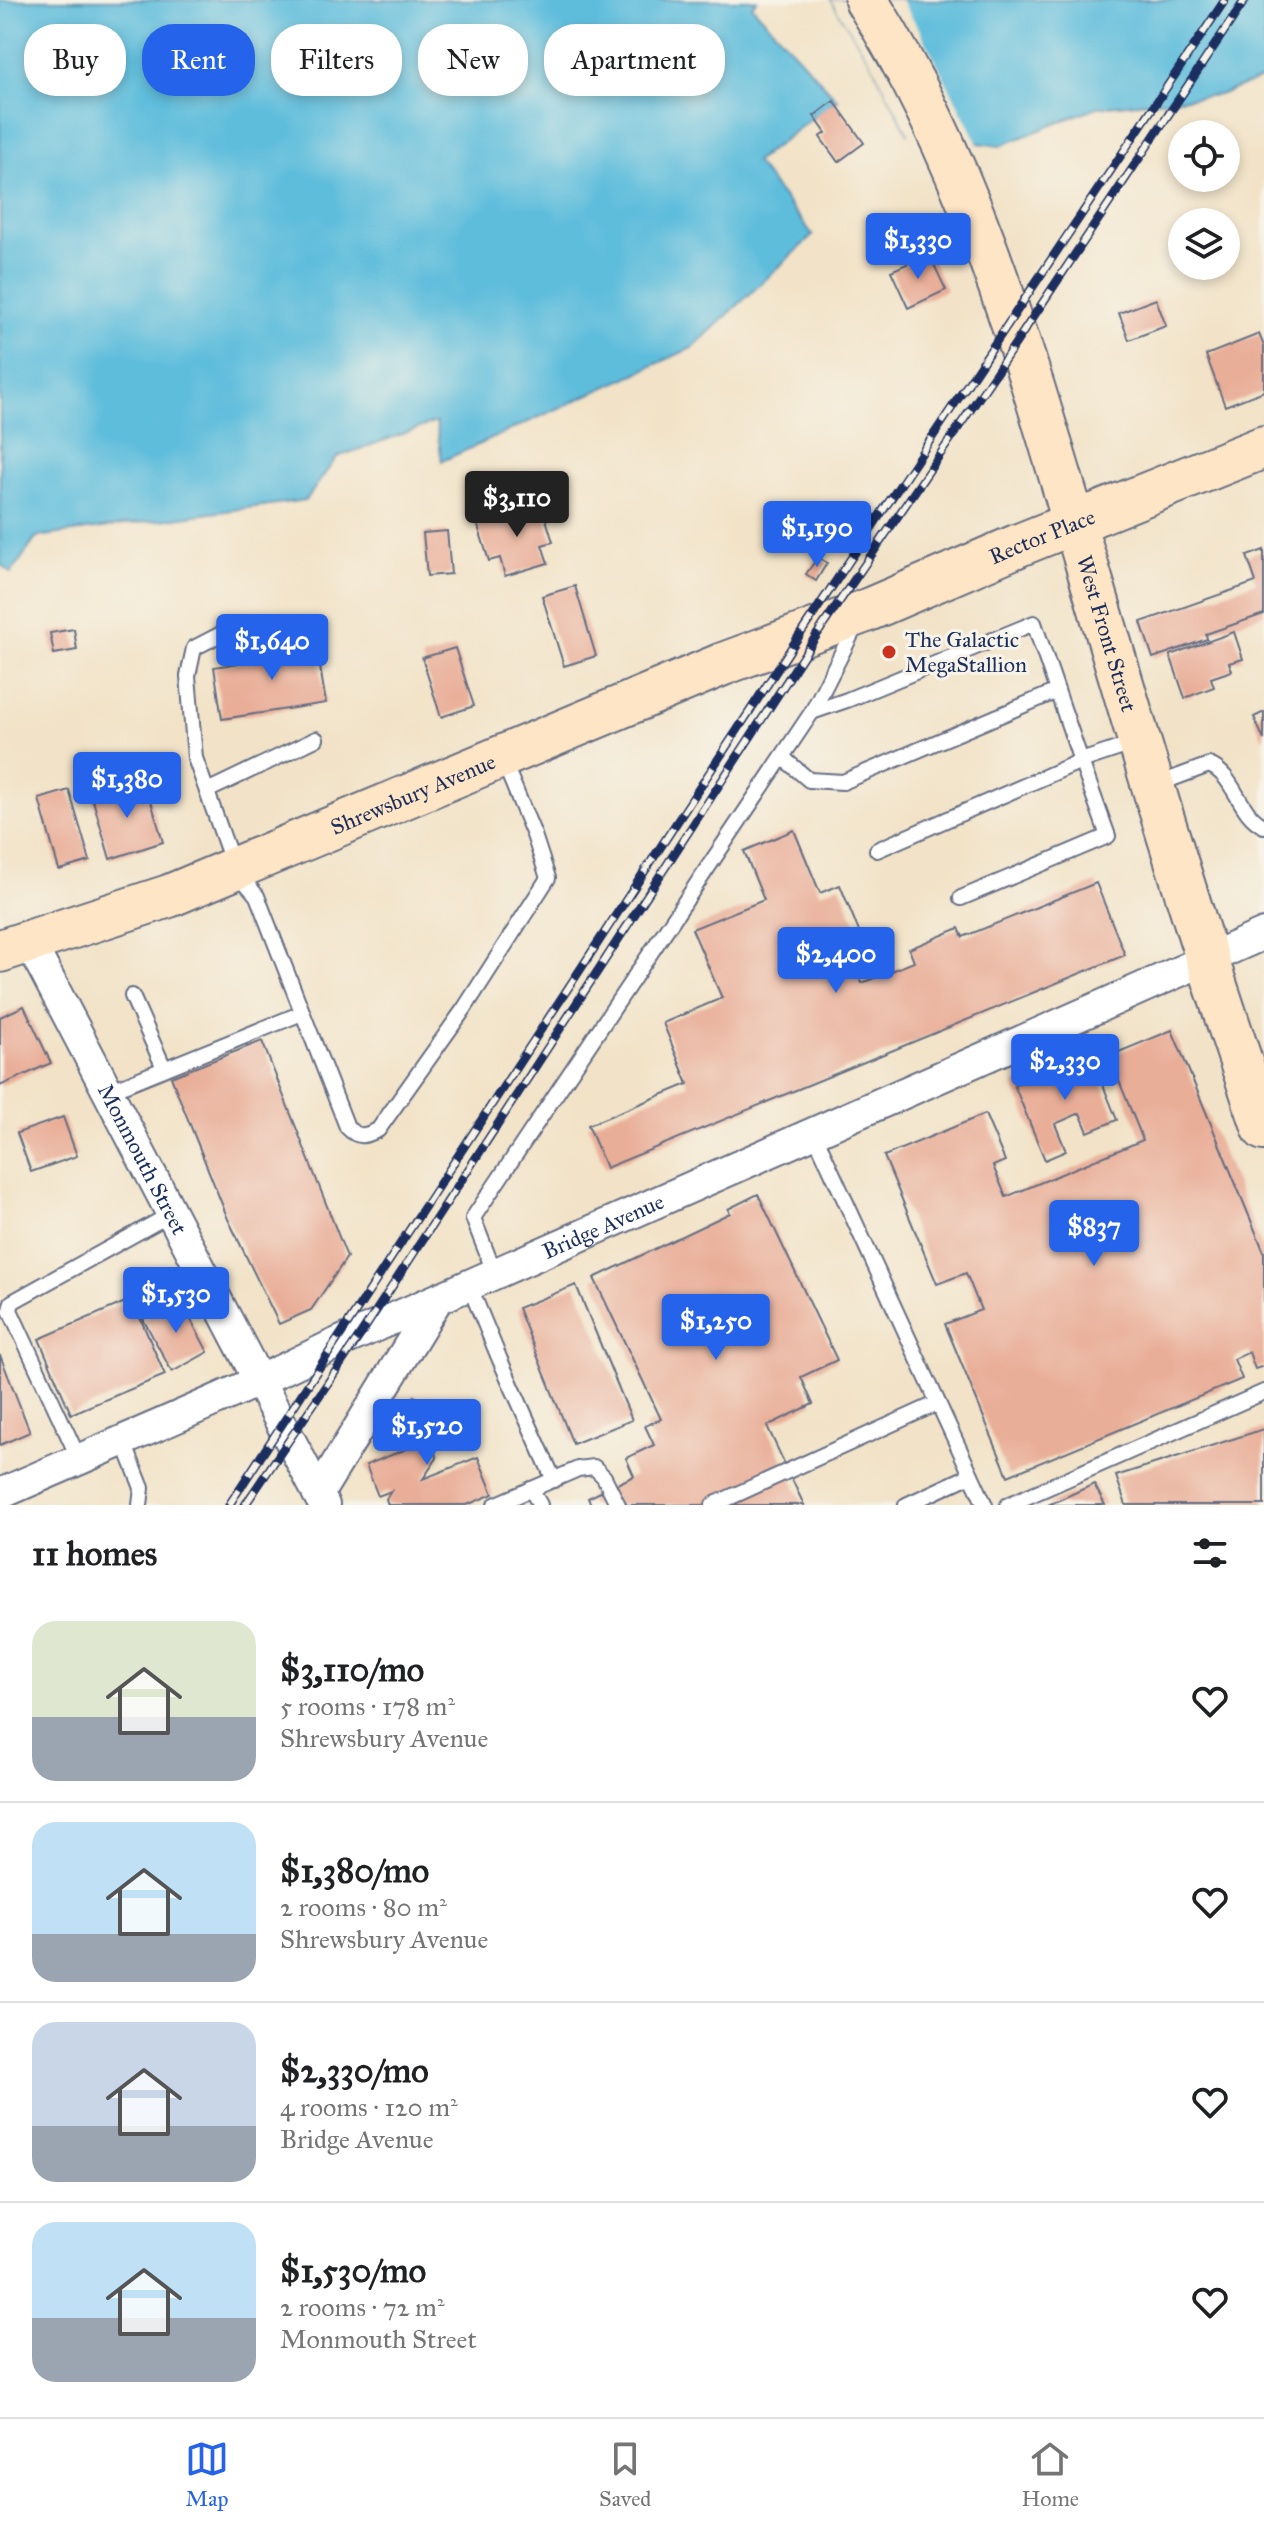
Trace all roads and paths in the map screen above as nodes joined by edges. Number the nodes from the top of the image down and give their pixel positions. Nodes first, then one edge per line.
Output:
1 (866, 0) edge
2 (1264, 447) edge
3 (1074, 523) junction
4 (863, 612) junction
5 (271, 627) dead end
6 (822, 627) joint
7 (1057, 691) junction
8 (812, 712) junction
9 (316, 739) dead end
10 (1139, 742) junction
11 (782, 757) junction
12 (502, 758) junction
13 (1081, 761) junction
14 (1154, 786) junction
15 (207, 791) junction
16 (1264, 826) edge
17 (877, 850) dead end
18 (235, 870) junction
19 (961, 898) dead end
20 (1264, 934) edge
21 (7, 948) edge
22 (1208, 960) junction
23 (132, 996) dead end
24 (302, 1013) junction
25 (164, 1068) junction
26 (107, 1092) junction
27 (1264, 1129) edge
28 (814, 1133) junction
29 (171, 1214) junction
30 (482, 1280) junction
31 (437, 1300) junction
32 (259, 1383) junction
33 (1264, 1392) edge
34 (938, 1403) junction
35 (123, 1439) junction
36 (79, 1459) junction
37 (971, 1475) junction
38 (554, 1480) junction
39 (531, 1489) junction
40 (0, 1494) edge
41 (321, 1500) edge
42 (140, 1505) edge
43 (495, 1505) edge
44 (540, 1505) edge
45 (618, 1505) edge
46 (713, 1505) edge
47 (906, 1505) edge
48 (985, 1505) edge
49 (1008, 1505) edge

1 - 3 main road, West Front Street
2 - 3 main road, Rector Place
3 - 4 main road, Rector Place
3 - 10 main road, West Front Street
4 - 6 main road, Rector Place
4 - 8 lane
5 - 15 lane
6 - 12 main road, Shrewsbury Avenue
7 - 8 lane
7 - 11 lane
7 - 13 lane
8 - 11 lane
9 - 15 lane
10 - 13 lane
10 - 14 main road, West Front Street
11 - 30 lane
12 - 18 main road, Shrewsbury Avenue
12 - 24 lane
13 - 17 lane
13 - 19 lane
14 - 16 lane
14 - 22 main road, West Front Street
15 - 18 lane
18 - 21 main road, Shrewsbury Avenue
18 - 24 lane
20 - 22 street, Bridge Avenue
21 - 26 street, Monmouth Street
22 - 27 main road, West Front Street
22 - 28 street, Bridge Avenue
23 - 25 lane
24 - 25 lane
25 - 26 lane
26 - 29 street, Monmouth Street
28 - 30 street, Bridge Avenue
28 - 34 lane
29 - 32 street, Monmouth Street
29 - 36 lane
30 - 31 street, Bridge Avenue
30 - 38 lane
31 - 32 street, Bridge Avenue
31 - 41 street
32 - 35 street, Bridge Avenue
32 - 41 street, Monmouth Street
33 - 49 lane
34 - 37 lane
34 - 46 lane
35 - 36 street, Bridge Avenue
35 - 42 lane
36 - 40 street, Bridge Avenue
37 - 47 lane
37 - 48 lane
38 - 39 lane
38 - 45 lane
39 - 43 lane
39 - 44 lane

